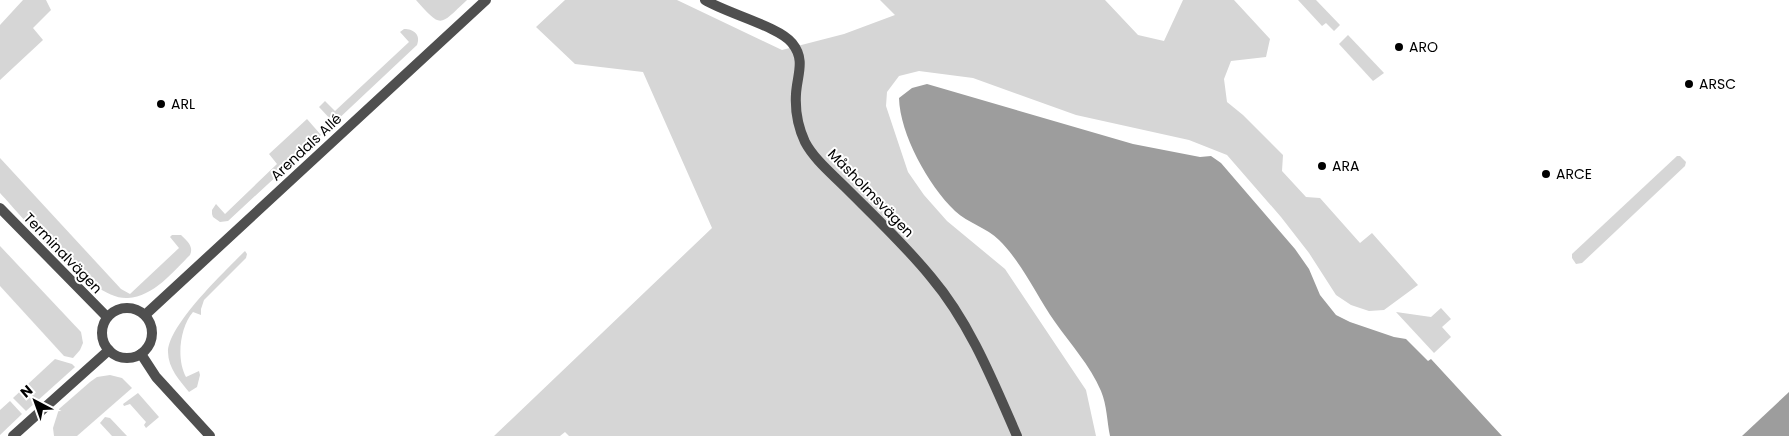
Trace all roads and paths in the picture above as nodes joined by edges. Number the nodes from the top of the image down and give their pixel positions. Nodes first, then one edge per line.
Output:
1 (486, 0) edge
2 (705, 0) edge
3 (0, 208) edge
4 (145, 315) junction
5 (107, 317) junction
6 (109, 350) junction
7 (141, 354) junction
8 (13, 436) edge
9 (210, 436) edge
10 (1016, 436) edge

1 - 4 street, Arendals Allé
2 - 10 street, Måsholmsvägen
3 - 5 street, Terminalvägen
4 - 5 street
4 - 7 street
5 - 6 street
6 - 7 street
6 - 8 street
7 - 9 street

